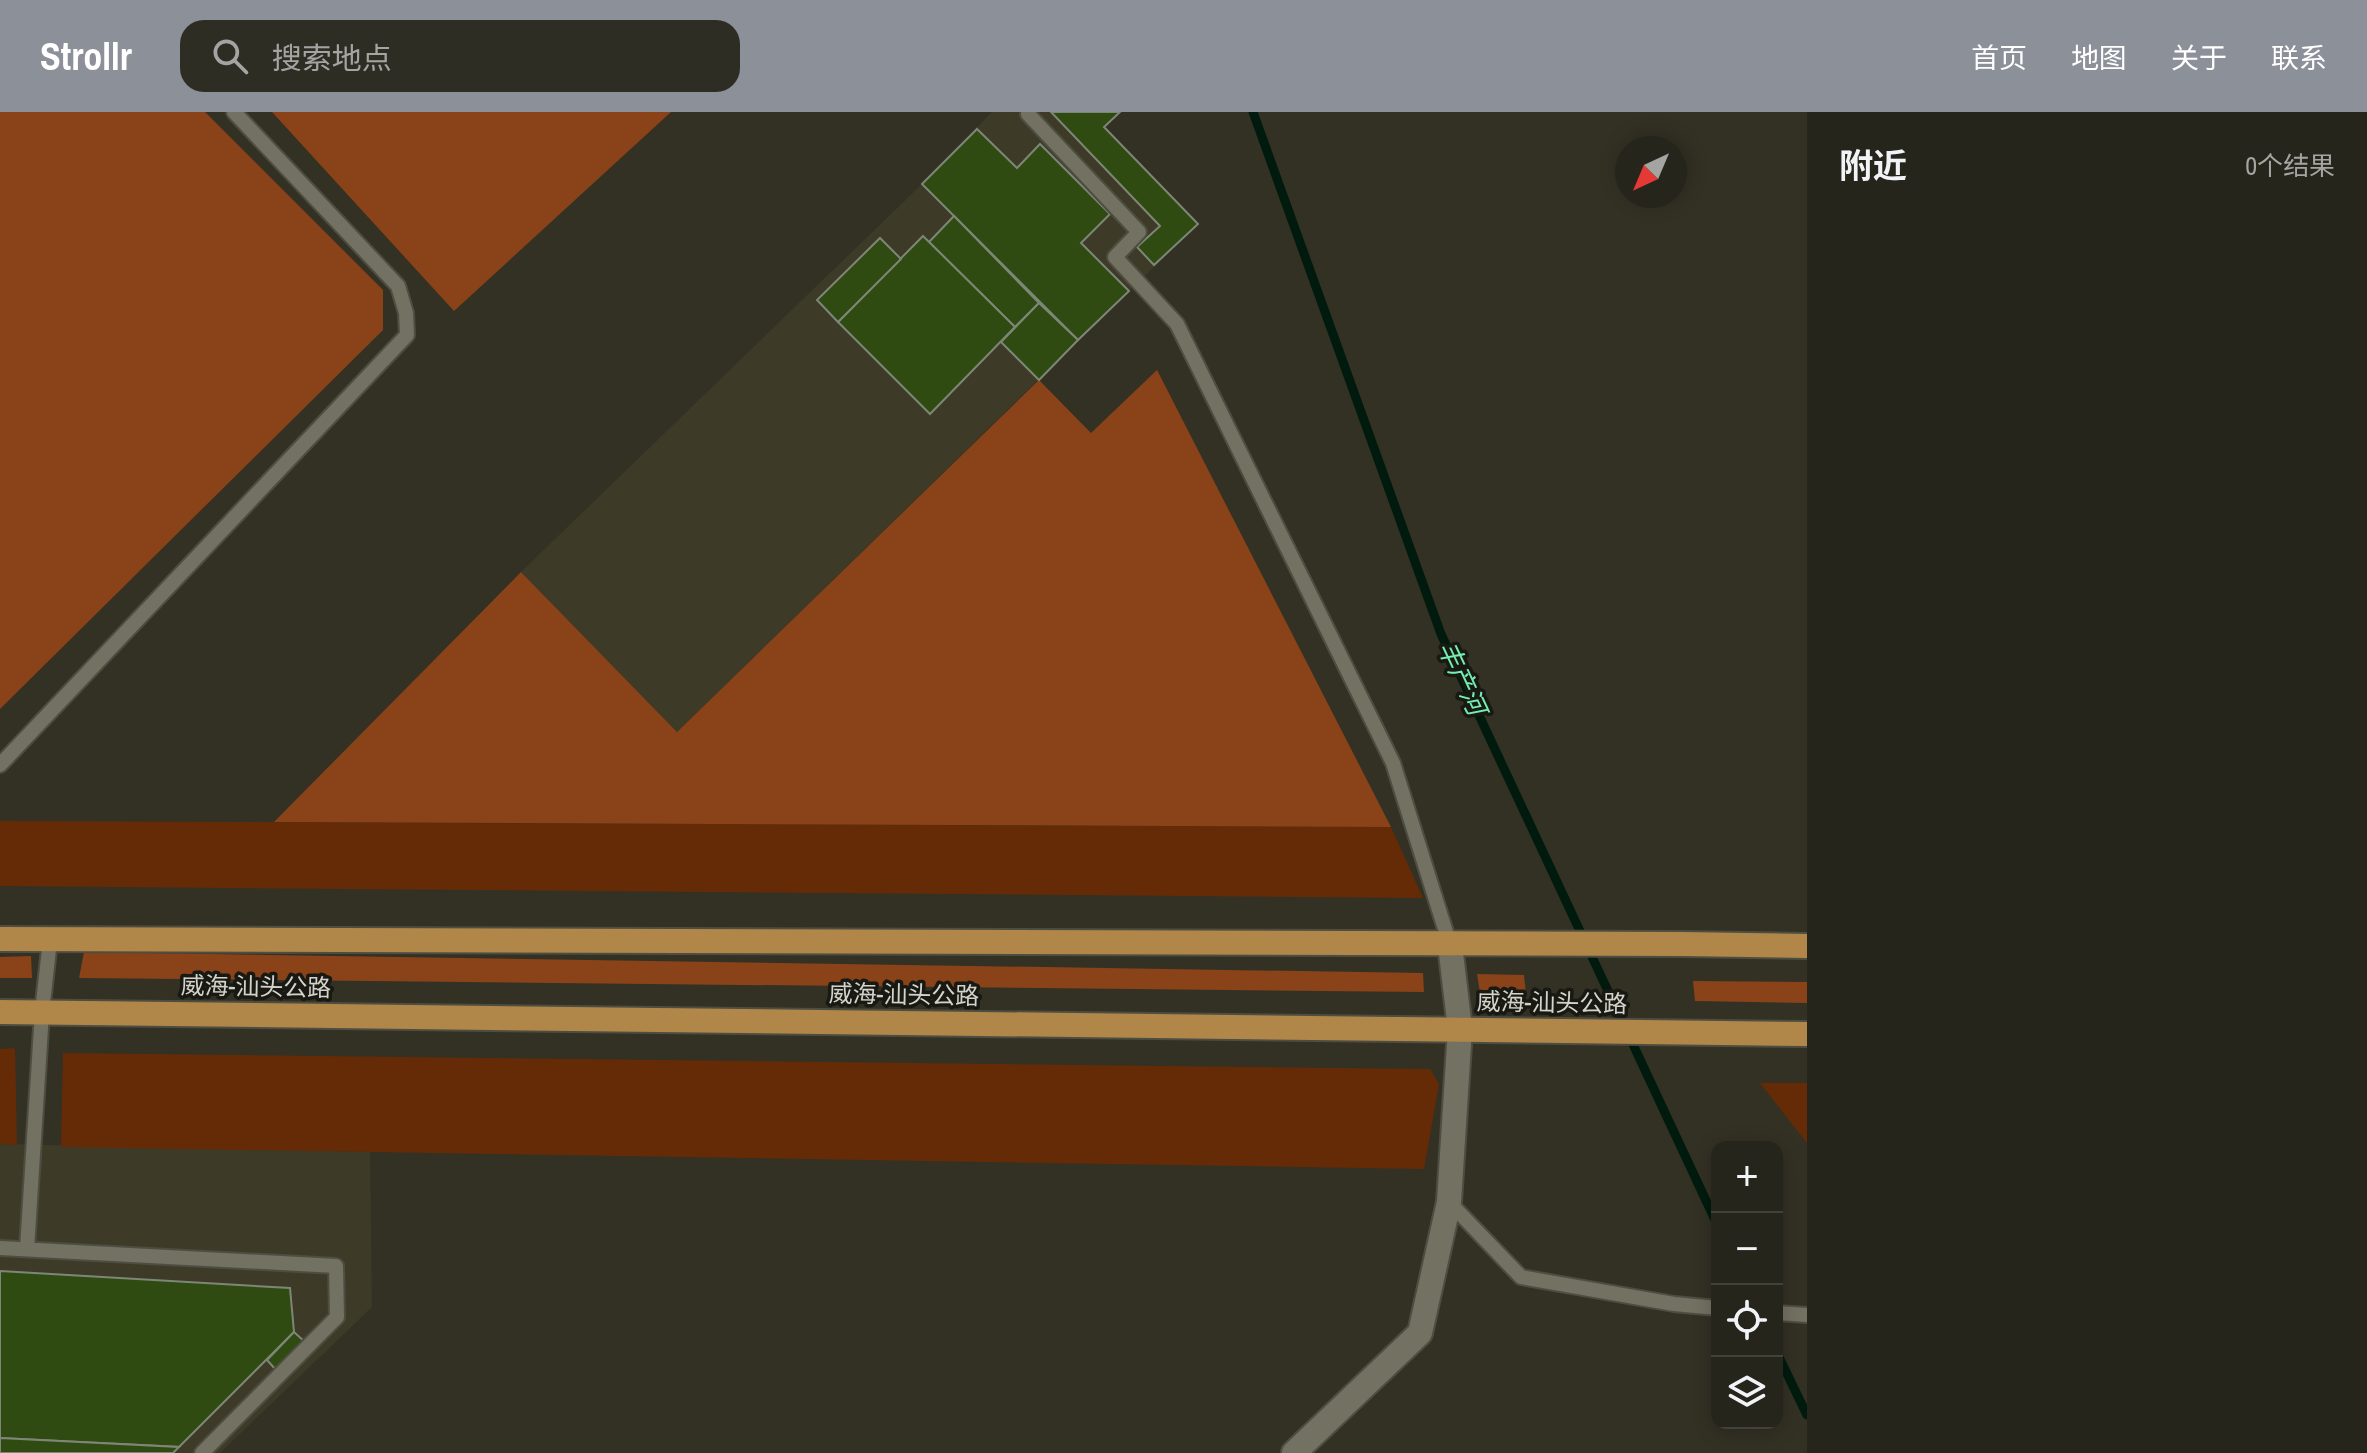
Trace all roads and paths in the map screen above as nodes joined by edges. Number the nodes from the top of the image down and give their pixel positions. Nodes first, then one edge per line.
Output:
1 (234, 112) edge
2 (1028, 114) dead end
3 (0, 765) edge
4 (0, 939) edge
5 (50, 940) junction
6 (1450, 945) junction
7 (1807, 946) edge
8 (0, 1012) edge
9 (42, 1012) junction
10 (1460, 1029) junction
11 (1807, 1034) edge
12 (1449, 1202) junction
13 (0, 1248) edge
14 (27, 1249) junction
15 (1711, 1307) edge
16 (1783, 1313) edge
17 (1807, 1315) edge
18 (202, 1453) edge
19 (1294, 1453) edge

1 - 3 lane
2 - 6 lane
4 - 5 highway, 威海-汕头公路
5 - 6 highway, 威海-汕头公路
5 - 9 lane
6 - 7 highway, 威海-汕头公路
6 - 10 street
8 - 9 highway, 威海-汕头公路
9 - 10 highway, 威海-汕头公路
9 - 14 lane
10 - 11 highway, 威海-汕头公路
10 - 12 street
12 - 15 lane
12 - 19 street
13 - 14 lane
14 - 18 lane
16 - 17 lane

